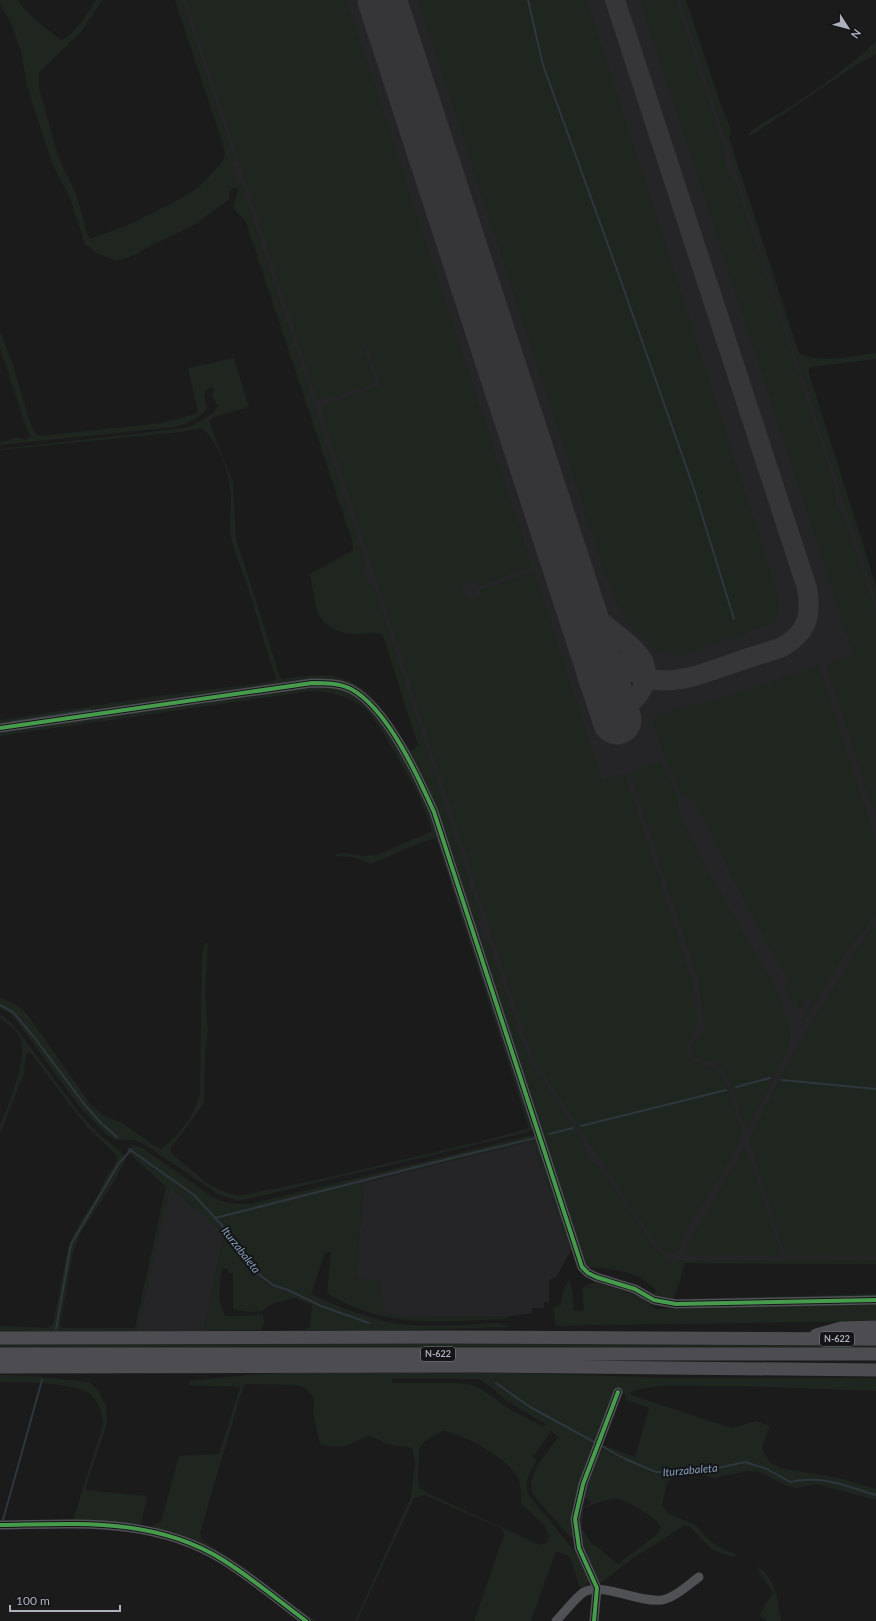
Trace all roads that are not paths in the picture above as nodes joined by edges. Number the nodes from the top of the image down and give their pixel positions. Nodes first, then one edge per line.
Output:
1 (0, 728) edge
2 (876, 1300) edge
3 (876, 1327) edge
4 (0, 1338) edge
5 (876, 1339) edge
6 (799, 1340) junction
7 (0, 1354) edge
8 (876, 1354) edge
9 (0, 1366) edge
10 (876, 1369) edge
11 (618, 1392) dead end
12 (0, 1525) edge
13 (698, 1577) dead end
14 (597, 1588) junction
15 (306, 1621) edge
16 (556, 1621) edge
17 (594, 1621) edge

1 - 2 street
3 - 6 highway
4 - 6 highway, N-622
5 - 6 highway, N-622
7 - 8 highway, N-622
9 - 10 highway
11 - 14 street
12 - 15 street
13 - 14 street
14 - 16 street
14 - 17 street

